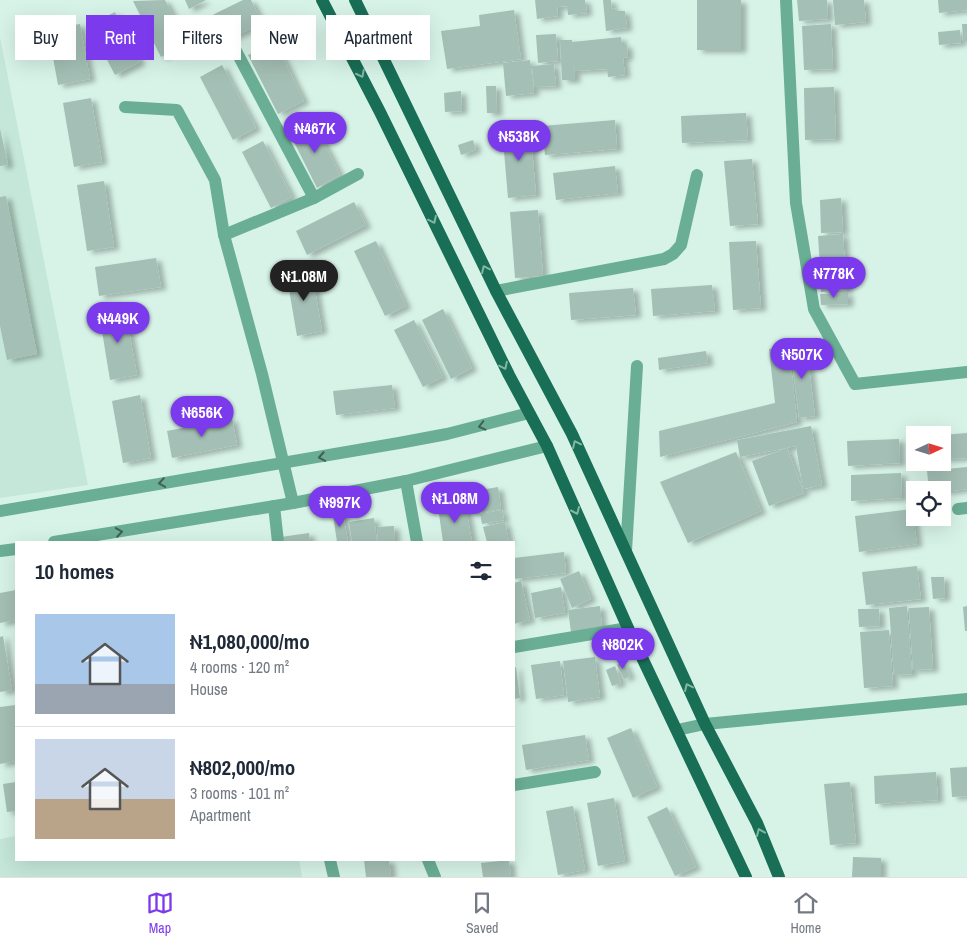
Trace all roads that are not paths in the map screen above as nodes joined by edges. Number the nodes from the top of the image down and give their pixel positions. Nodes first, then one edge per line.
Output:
1 (322, 0) edge
2 (356, 0) edge
3 (786, 0) edge
4 (241, 60) edge
5 (126, 107) dead end
6 (358, 174) dead end
7 (697, 175) dead end
8 (314, 198) junction
9 (224, 235) junction
10 (496, 291) junction
11 (637, 366) dead end
12 (967, 372) edge
13 (529, 413) junction
14 (547, 446) junction
15 (283, 464) junction
16 (406, 481) junction
17 (293, 503) junction
18 (274, 506) junction
19 (0, 511) edge
20 (64, 541) edge
21 (278, 541) edge
22 (417, 541) edge
23 (15, 549) edge
24 (0, 551) edge
25 (626, 551) junction
26 (628, 628) junction
27 (515, 647) edge
28 (967, 699) edge
29 (705, 724) junction
30 (677, 730) junction
31 (595, 772) dead end
32 (515, 785) edge
33 (330, 861) edge
34 (428, 861) edge
35 (334, 877) edge
36 (435, 877) edge
37 (746, 877) edge
38 (779, 877) edge

1 -> 13 main road
10 -> 2 main road
3 - 12 street
4 - 8 street
5 - 9 street
6 - 8 street
7 - 10 street
8 - 9 street
9 - 15 street
25 -> 10 main road
11 - 25 street
13 - 14 main road
13 -> 15 street
14 - 16 street
14 -> 26 main road
15 - 17 street
15 -> 19 street
16 - 17 street
16 - 22 street
17 - 18 street
20 -> 18 street
18 - 21 street
23 - 24 street
29 -> 25 main road
26 - 27 street
26 - 30 main road
28 - 29 street
29 - 30 street
38 -> 29 main road
30 - 37 main road
31 - 32 street
33 - 35 street
34 - 36 street

